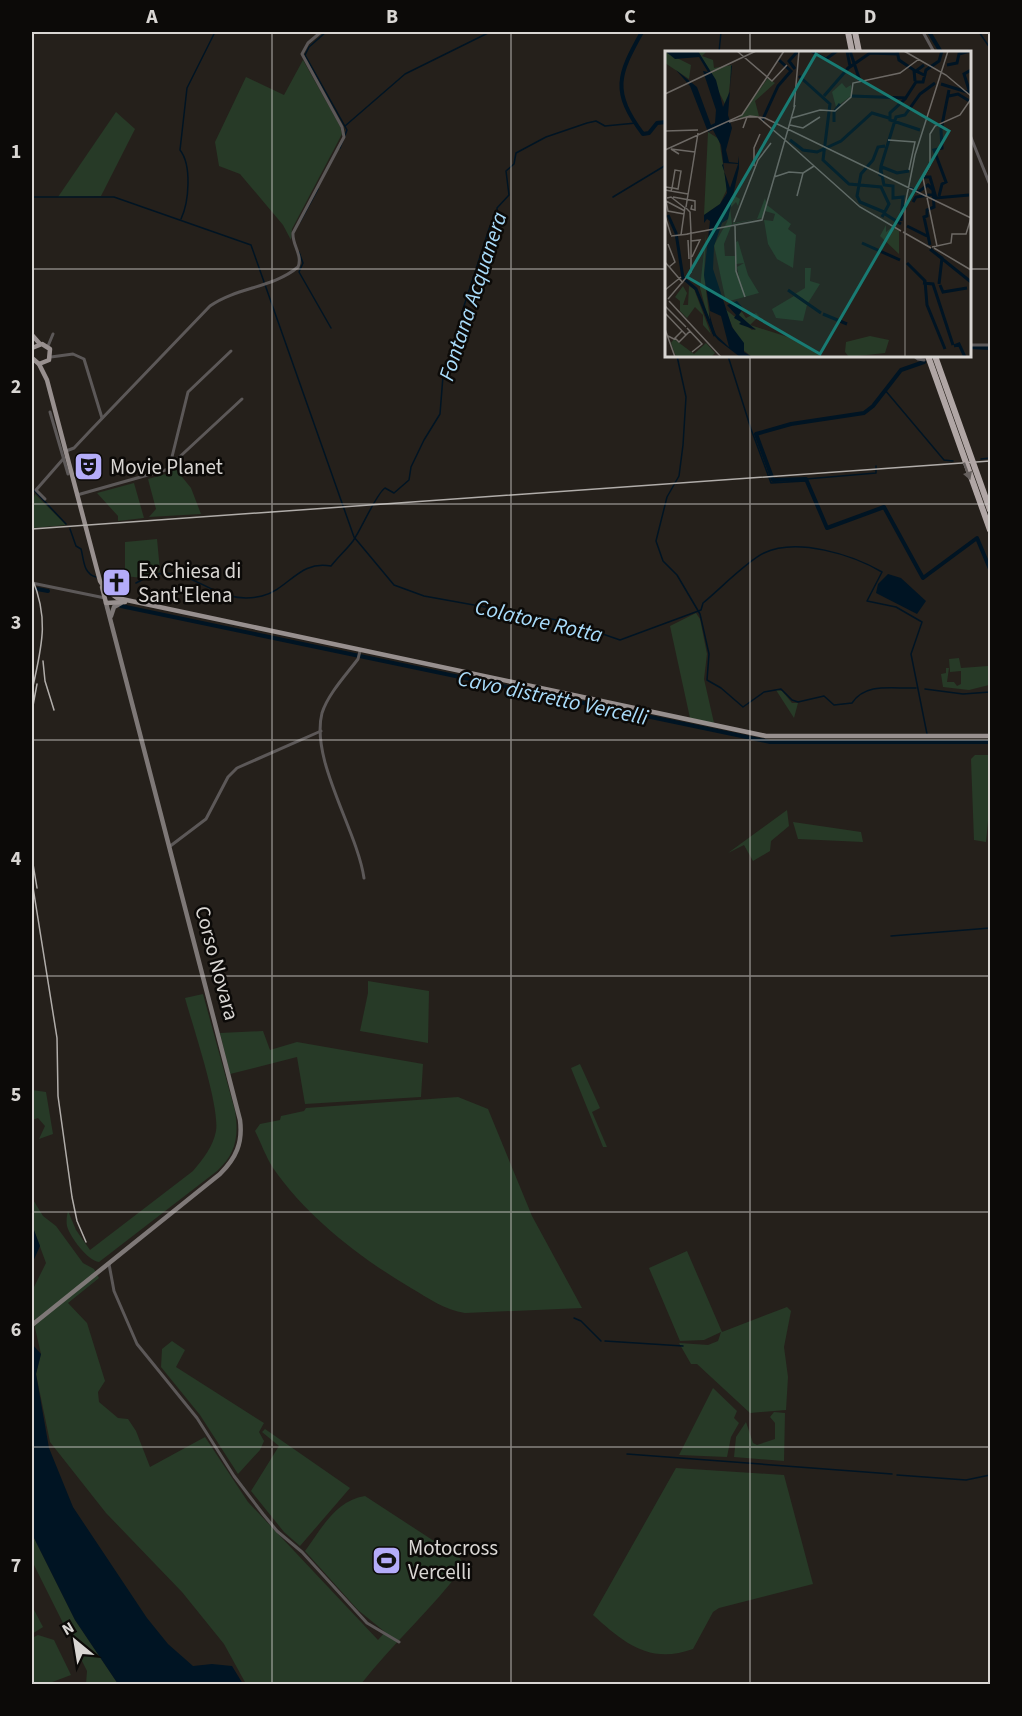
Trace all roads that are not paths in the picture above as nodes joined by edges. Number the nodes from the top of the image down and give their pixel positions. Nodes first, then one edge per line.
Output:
1 (321, 32) edge
2 (848, 32) edge
3 (855, 32) edge
4 (923, 32) edge
5 (852, 51) edge
6 (859, 51) edge
7 (933, 51) edge
8 (971, 140) edge
9 (990, 185) edge
10 (32, 335) edge
11 (52, 336) dead end
12 (32, 341) edge
13 (971, 345) edge
14 (990, 345) edge
15 (45, 346) junction
16 (32, 349) edge
17 (231, 351) dead end
18 (61, 354) junction
19 (51, 357) junction
20 (935, 357) edge
21 (32, 358) edge
22 (926, 358) edge
23 (46, 362) junction
24 (39, 364) junction
25 (47, 380) junction
26 (242, 399) dead end
27 (51, 412) dead end
28 (102, 419) junction
29 (66, 455) junction
30 (172, 464) junction
31 (68, 474) dead end
32 (78, 495) junction
33 (45, 499) dead end
34 (990, 510) edge
35 (990, 530) edge
36 (100, 581) junction
37 (32, 583) edge
38 (119, 600) junction
39 (106, 601) junction
40 (110, 619) junction
41 (360, 652) junction
42 (321, 731) junction
43 (990, 736) edge
44 (170, 847) junction
45 (364, 878) dead end
46 (109, 1263) junction
47 (32, 1325) edge
48 (399, 1642) dead end

1 - 28 street
2 - 5 highway
3 - 6 highway
4 - 7 street
8 - 9 street
10 - 15 main road
11 - 15 street
12 - 16 main road
13 - 14 street
15 - 16 main road
15 - 18 street
15 - 19 main road
17 - 30 street
18 - 19 street
18 - 28 street
19 - 23 main road
20 - 34 highway, bridge
21 - 24 main road
22 -> 35 highway, bridge
23 - 24 main road
23 - 25 main road
24 - 25 main road
25 - 29 main road, Corso Novara
26 - 30 street
27 - 29 street
28 - 29 street
29 - 31 street
29 - 32 main road, Corso Novara
29 - 33 street
30 - 32 street
32 - 36 main road, Corso Novara
36 - 38 main road
36 - 39 main road, Corso Novara
37 - 39 street
38 - 39 main road
38 - 40 main road
38 - 41 main road
39 - 40 main road, Corso Novara
40 - 44 main road, Corso Novara
41 - 42 street
41 - 43 main road
42 - 44 street
42 - 45 street
44 - 46 main road, Corso Novara
46 - 47 main road, Corso Novara
46 - 48 street

